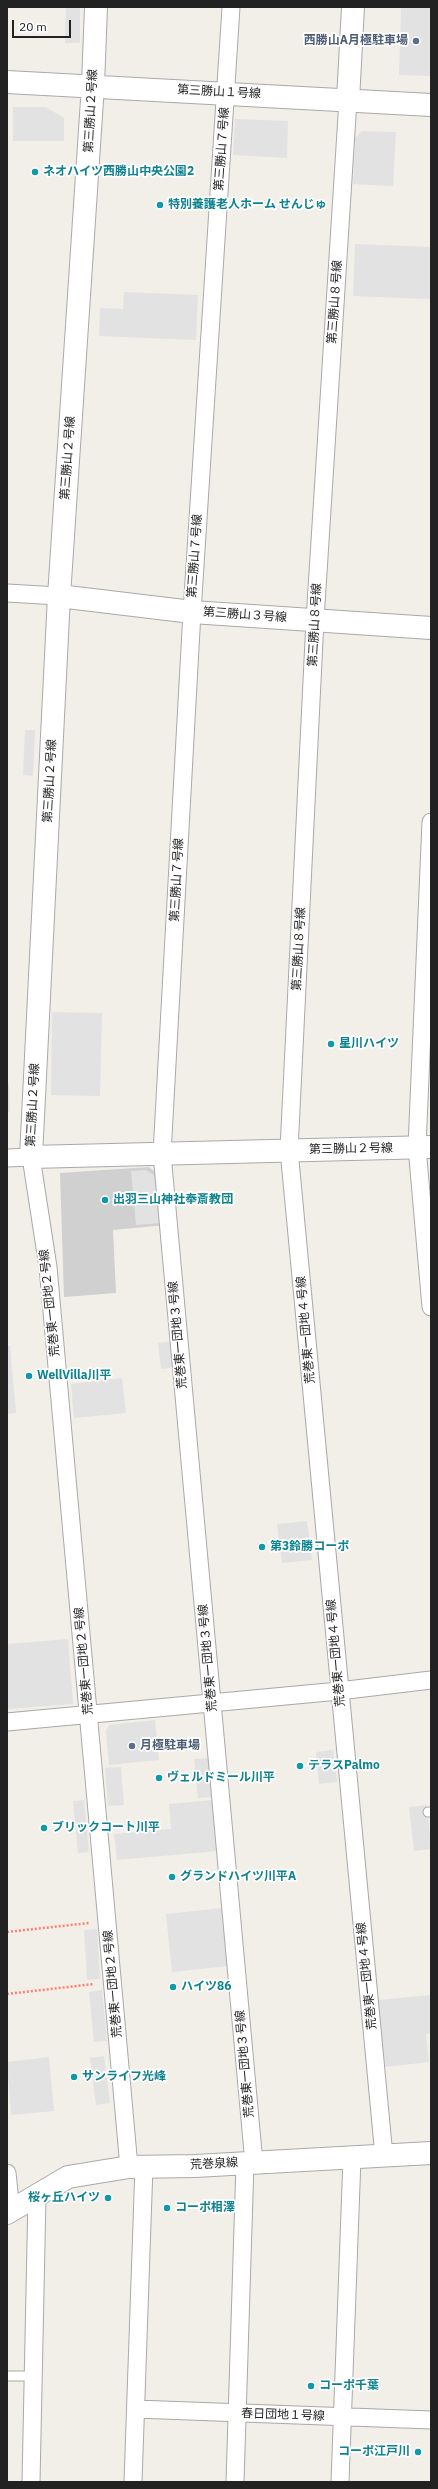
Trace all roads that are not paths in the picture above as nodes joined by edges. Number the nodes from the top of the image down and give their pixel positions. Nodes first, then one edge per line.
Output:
1 (96, 7) edge
2 (232, 7) edge
3 (354, 7) edge
4 (7, 82) edge
5 (93, 85) junction
6 (226, 92) junction
7 (348, 100) junction
8 (431, 105) edge
9 (7, 593) edge
10 (59, 596) junction
11 (192, 612) junction
12 (315, 620) junction
13 (431, 628) edge
14 (431, 822) edge
15 (424, 1147) edge
16 (289, 1150) junction
17 (162, 1154) junction
18 (31, 1156) junction
19 (7, 1158) edge
20 (431, 1307) edge
21 (431, 1680) edge
22 (340, 1691) junction
23 (212, 1703) junction
24 (89, 1715) junction
25 (7, 1722) edge
26 (431, 2153) edge
27 (384, 2156) junction
28 (352, 2158) junction
29 (249, 2163) junction
30 (137, 2167) junction
31 (7, 2173) edge
32 (37, 2196) junction
33 (9, 2212) edge
34 (7, 2376) edge
35 (33, 2376) junction
36 (136, 2409) junction
37 (237, 2413) junction
38 (342, 2417) junction
39 (431, 2420) edge
40 (31, 2482) edge
41 (133, 2482) edge
42 (235, 2482) edge
43 (340, 2482) edge

1 - 5 street, 第三勝山２号線
2 - 6 street, 第三勝山７号線
3 - 7 street
4 - 5 street, 第三勝山１号線
5 - 6 street, 第三勝山１号線
5 - 10 street, 第三勝山２号線
6 - 7 street, 第三勝山１号線
6 - 11 street, 第三勝山７号線
7 - 8 street, 第三勝山１号線
7 - 12 street, 第三勝山８号線
9 - 10 street
10 - 11 street, 第三勝山３号線
10 - 18 street, 第三勝山２号線
11 - 12 street, 第三勝山３号線
11 - 17 street, 第三勝山７号線
12 - 13 street, 第三勝山３号線
12 - 16 street, 第三勝山８号線
14 - 15 street
15 - 16 street, 第三勝山２号線
15 - 20 street
16 - 17 street, 第三勝山２号線
16 - 22 street, 荒巻東一団地４号線
17 - 18 street, 第三勝山２号線
17 - 23 street, 荒巻東一団地３号線
18 - 19 street
18 - 24 street, 荒巻東一団地２号線
21 - 22 street
22 - 23 street
22 - 27 street, 荒巻東一団地４号線
23 - 24 street
23 - 29 street, 荒巻東一団地３号線
24 - 25 street
24 - 30 street, 荒巻東一団地２号線
26 - 27 street, 荒巻泉線
27 - 28 street, 荒巻泉線
28 - 29 street, 荒巻泉線
28 - 38 street
29 - 30 street, 荒巻泉線
29 - 37 street, 荒巻東一団地３号線
30 - 32 street, 荒巻泉線
30 - 36 street, 荒巻東一団地２号線
31 - 33 street
32 - 33 street, 荒巻泉線
32 - 35 street
34 - 35 lane
35 - 40 street
36 - 37 street, 春日団地１号線
36 - 41 street, 荒巻東一団地２号線
37 - 38 street, 春日団地１号線
37 - 42 street, 荒巻東一団地３号線
38 - 39 street, 春日団地１号線
38 - 43 street

